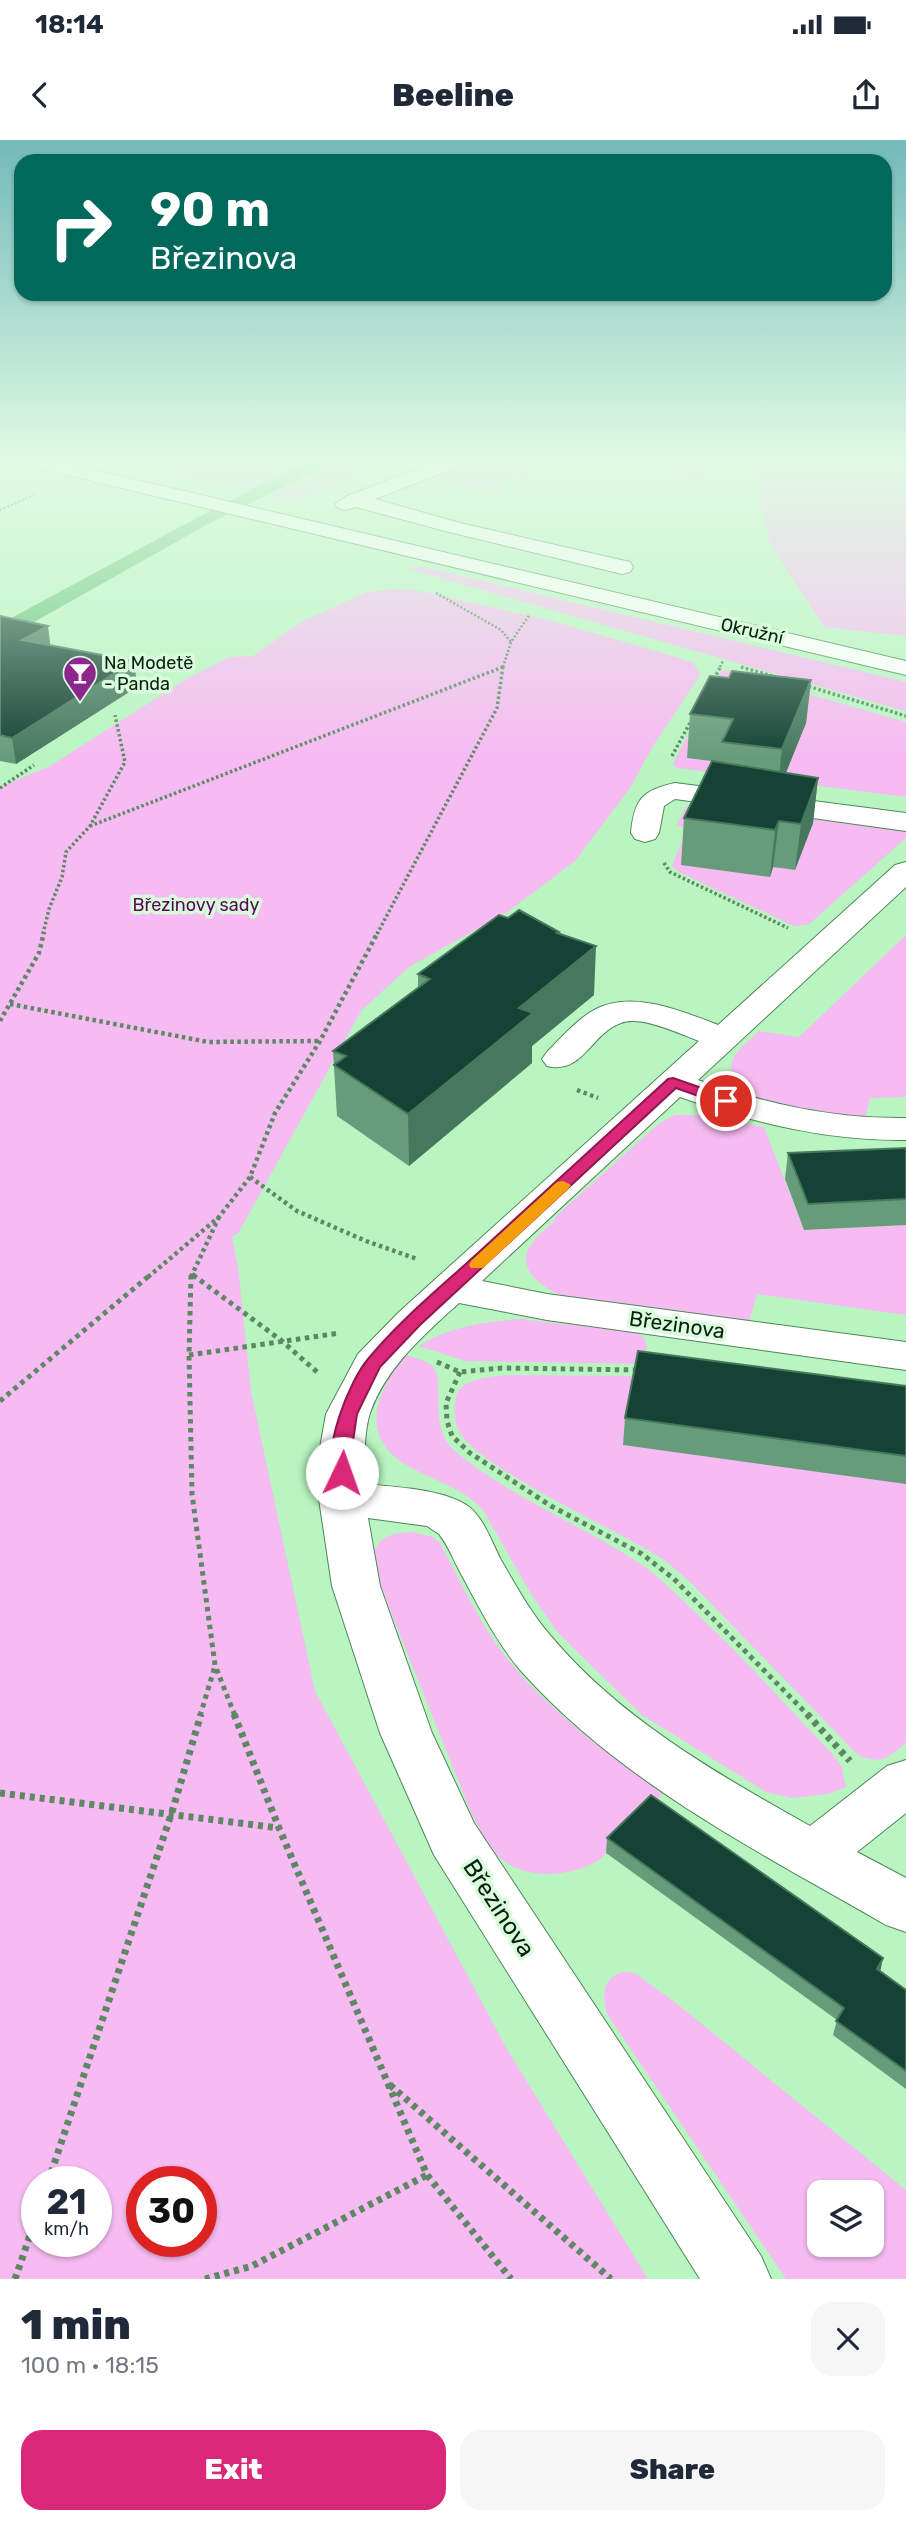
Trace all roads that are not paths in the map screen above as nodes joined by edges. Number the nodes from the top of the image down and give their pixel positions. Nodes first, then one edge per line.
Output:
1 (448, 559) edge
2 (587, 559) edge
3 (622, 567) dead end
4 (906, 668) edge
5 (906, 822) edge
6 (645, 834) dead end
7 (906, 871) edge
8 (722, 1038) junction
9 (559, 1059) dead end
10 (673, 1083) junction
11 (906, 1129) edge
12 (436, 1275) junction
13 (906, 1356) edge
14 (342, 1499) junction
15 (893, 1792) edge
16 (814, 1854) junction
17 (906, 1907) edge
18 (738, 2279) edge

1 - 4 street, Okružní
2 - 3 street
5 - 6 street
7 - 8 street, Březinova
8 - 9 street
8 - 10 street, Březinova
10 - 11 street
10 - 12 street, Březinova
12 - 13 street, Březinova
12 - 14 street, Březinova
14 - 16 street
14 - 18 street, Březinova
15 - 16 street
16 - 17 street

